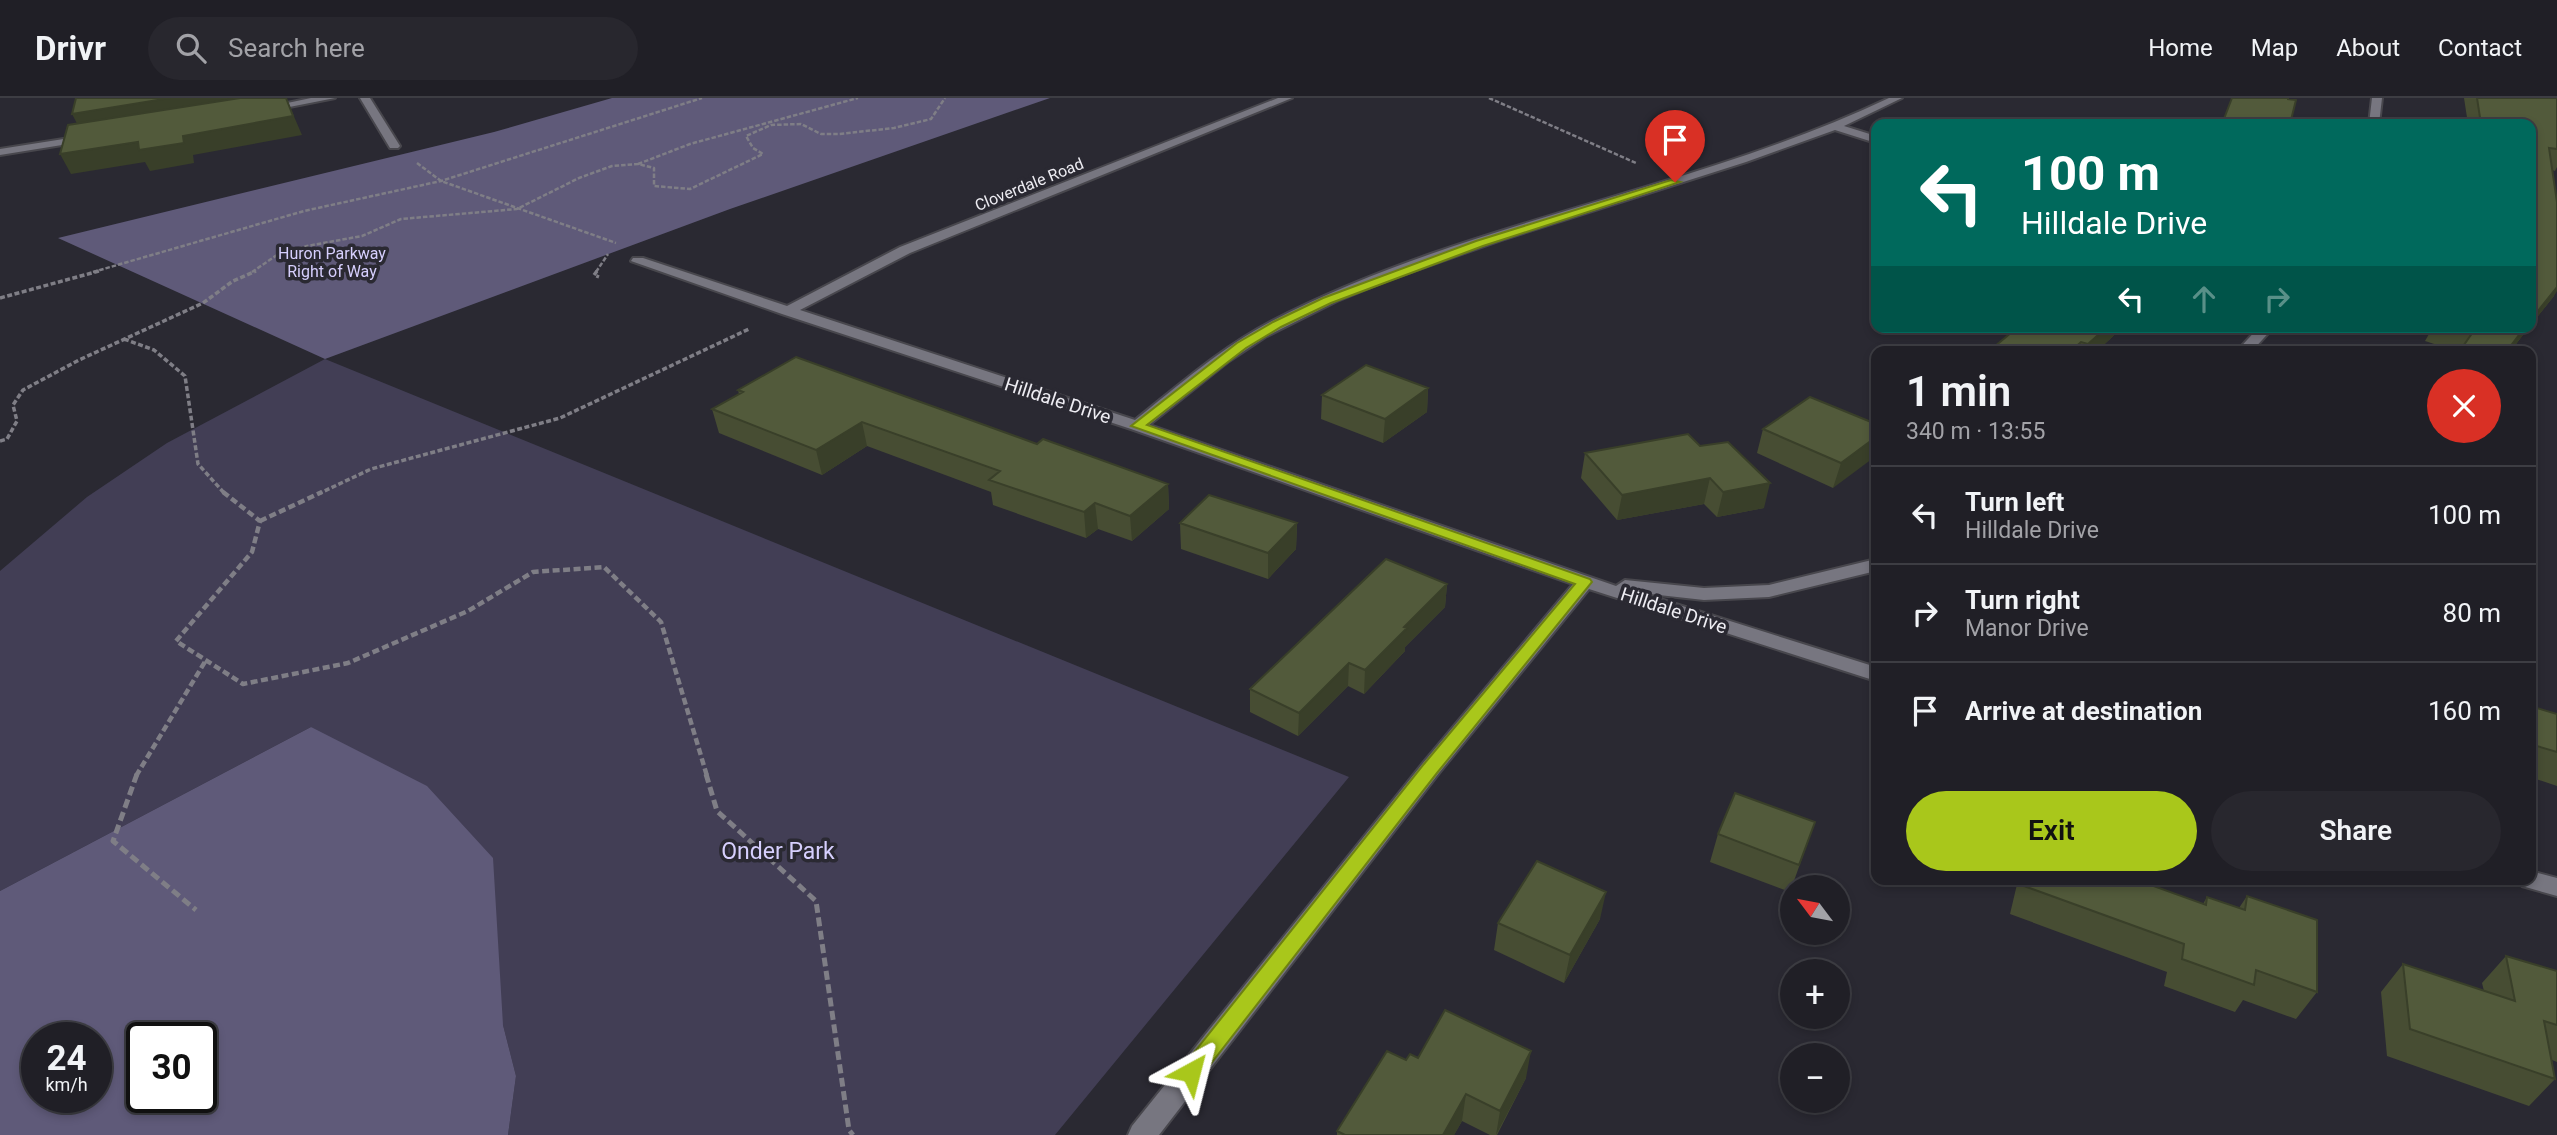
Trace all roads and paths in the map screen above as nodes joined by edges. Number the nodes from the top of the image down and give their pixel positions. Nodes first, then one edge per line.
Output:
1 (330, 98) edge
2 (365, 98) edge
3 (702, 98) edge
4 (859, 98) edge
5 (944, 98) edge
6 (1287, 98) edge
7 (1489, 98) edge
8 (1896, 98) edge
9 (2376, 98) edge
10 (248, 112) edge
11 (2374, 119) edge
12 (1837, 127) junction
13 (101, 136) edge
14 (1871, 138) edge
15 (394, 146) joint
16 (0, 152) edge
17 (638, 164) junction
18 (441, 181) junction
19 (1675, 182) junction
20 (517, 209) junction
21 (615, 243) junction
22 (638, 261) joint
23 (599, 277) dead end
24 (0, 298) edge
25 (788, 311) junction
26 (2261, 333) edge
27 (124, 339) junction
28 (2249, 346) edge
29 (1137, 426) junction
30 (0, 441) edge
31 (260, 521) junction
32 (1871, 566) edge
33 (1585, 582) junction
34 (206, 660) junction
35 (1871, 672) edge
36 (2536, 882) edge
37 (2557, 887) edge
38 (195, 910) dead end
39 (853, 1135) edge
40 (1142, 1135) edge

1 - 10 street
2 - 15 street
3 - 18 path
4 - 17 path
5 - 17 path
6 - 25 street, Cloverdale Road
7 - 19 path
8 - 12 street
9 - 11 street
12 - 14 street
12 - 19 street
13 - 16 street
15 - 18 path
17 - 20 path
18 - 20 path
18 - 24 path
19 - 29 street
20 - 21 path
20 - 27 path
21 - 22 path
21 - 23 path
22 - 25 street, Hilldale Drive
25 - 29 street, Hilldale Drive
25 - 31 path
26 - 28 street
27 - 30 path
27 - 31 path
29 - 33 street, Hilldale Drive
31 - 34 path
32 - 33 street
33 - 35 street, Hilldale Drive
33 - 40 street
34 - 38 path
34 - 39 path
36 - 37 street

